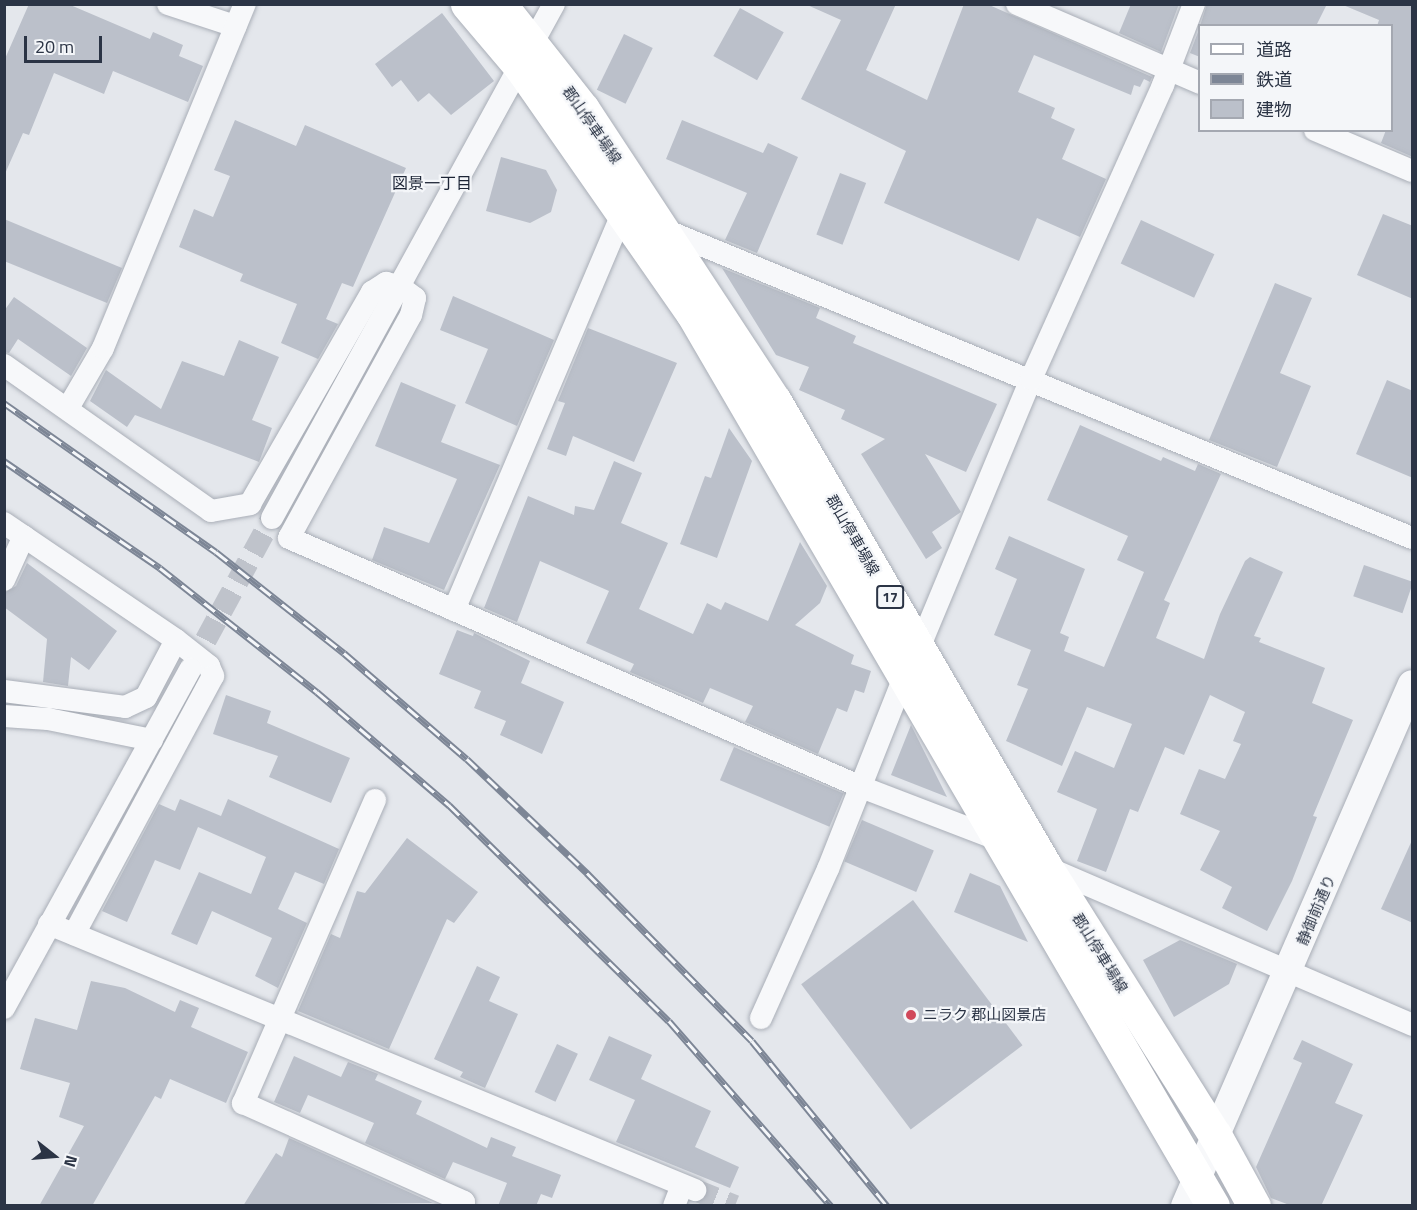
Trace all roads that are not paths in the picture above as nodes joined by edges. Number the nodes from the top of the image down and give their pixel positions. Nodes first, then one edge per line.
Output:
1 (168, 4) edge
2 (245, 4) edge
3 (467, 4) edge
4 (500, 4) edge
5 (554, 4) edge
6 (1017, 4) edge
7 (1194, 4) edge
8 (235, 26) junction
9 (527, 56) junction
10 (1169, 70) junction
11 (1198, 82) edge
12 (1320, 132) edge
13 (1413, 171) edge
14 (623, 213) junction
15 (665, 230) junction
16 (399, 286) junction
17 (4, 365) edge
18 (1031, 379) junction
19 (68, 408) junction
20 (250, 504) junction
21 (272, 518) tunnel mouth
22 (4, 523) edge
23 (24, 536) junction
24 (289, 538) junction
25 (1413, 538) edge
26 (4, 580) edge
27 (454, 610) junction
28 (176, 640) junction
29 (919, 648) junction
30 (190, 669) tunnel mouth
31 (904, 677) junction
32 (1413, 684) edge
33 (4, 691) edge
34 (4, 716) edge
35 (152, 740) junction
36 (861, 787) junction
37 (375, 800) dead end
38 (1002, 841) junction
39 (1046, 867) junction
40 (49, 924) junction
41 (74, 934) junction
42 (1290, 972) junction
43 (4, 1008) edge
44 (761, 1018) dead end
45 (276, 1020) junction
46 (1413, 1025) edge
47 (1215, 1135) junction
48 (683, 1194) tunnel mouth
49 (1198, 1197) edge
50 (462, 1206) edge
51 (1254, 1206) edge

1 - 8 street
2 - 8 street
3 - 9 main road, 郡山停車場線 / 17
4 - 9 main road, 郡山停車場線 / 17
5 - 9 street
6 - 10 street
7 - 10 street
8 - 19 street
9 - 14 main road, 郡山停車場線 / 17
9 - 15 main road, 郡山停車場線 / 17
9 - 16 street
10 - 11 street
10 - 18 street
12 - 13 street
14 - 27 street
14 - 31 main road, 郡山停車場線 / 17
15 - 18 street
15 - 29 main road, 郡山停車場線 / 17
16 - 20 street
16 - 21 street
16 - 24 street
17 - 19 street
18 - 25 street
18 - 29 street
19 - 20 street
20 - 24 street
22 - 23 street
23 - 26 street
23 - 28 street
24 - 27 street
27 - 36 street
28 - 33 street
28 - 41 street
29 - 39 main road, 郡山停車場線 / 17
30 - 35 street
31 - 36 street
31 - 38 main road, 郡山停車場線 / 17
32 - 42 street, 静御前通り
34 - 35 street
35 - 40 street
36 - 38 street
36 - 44 street
37 - 45 street
38 - 49 main road, 郡山停車場線 / 17
39 - 42 street
39 - 47 main road, 郡山停車場線 / 17
40 - 41 street
40 - 43 street
41 - 45 street
42 - 46 street
42 - 47 street, 静御前通り
45 - 48 street
45 - 50 street
47 - 49 street, 静御前通り
47 - 51 main road, 郡山停車場線 / 17

